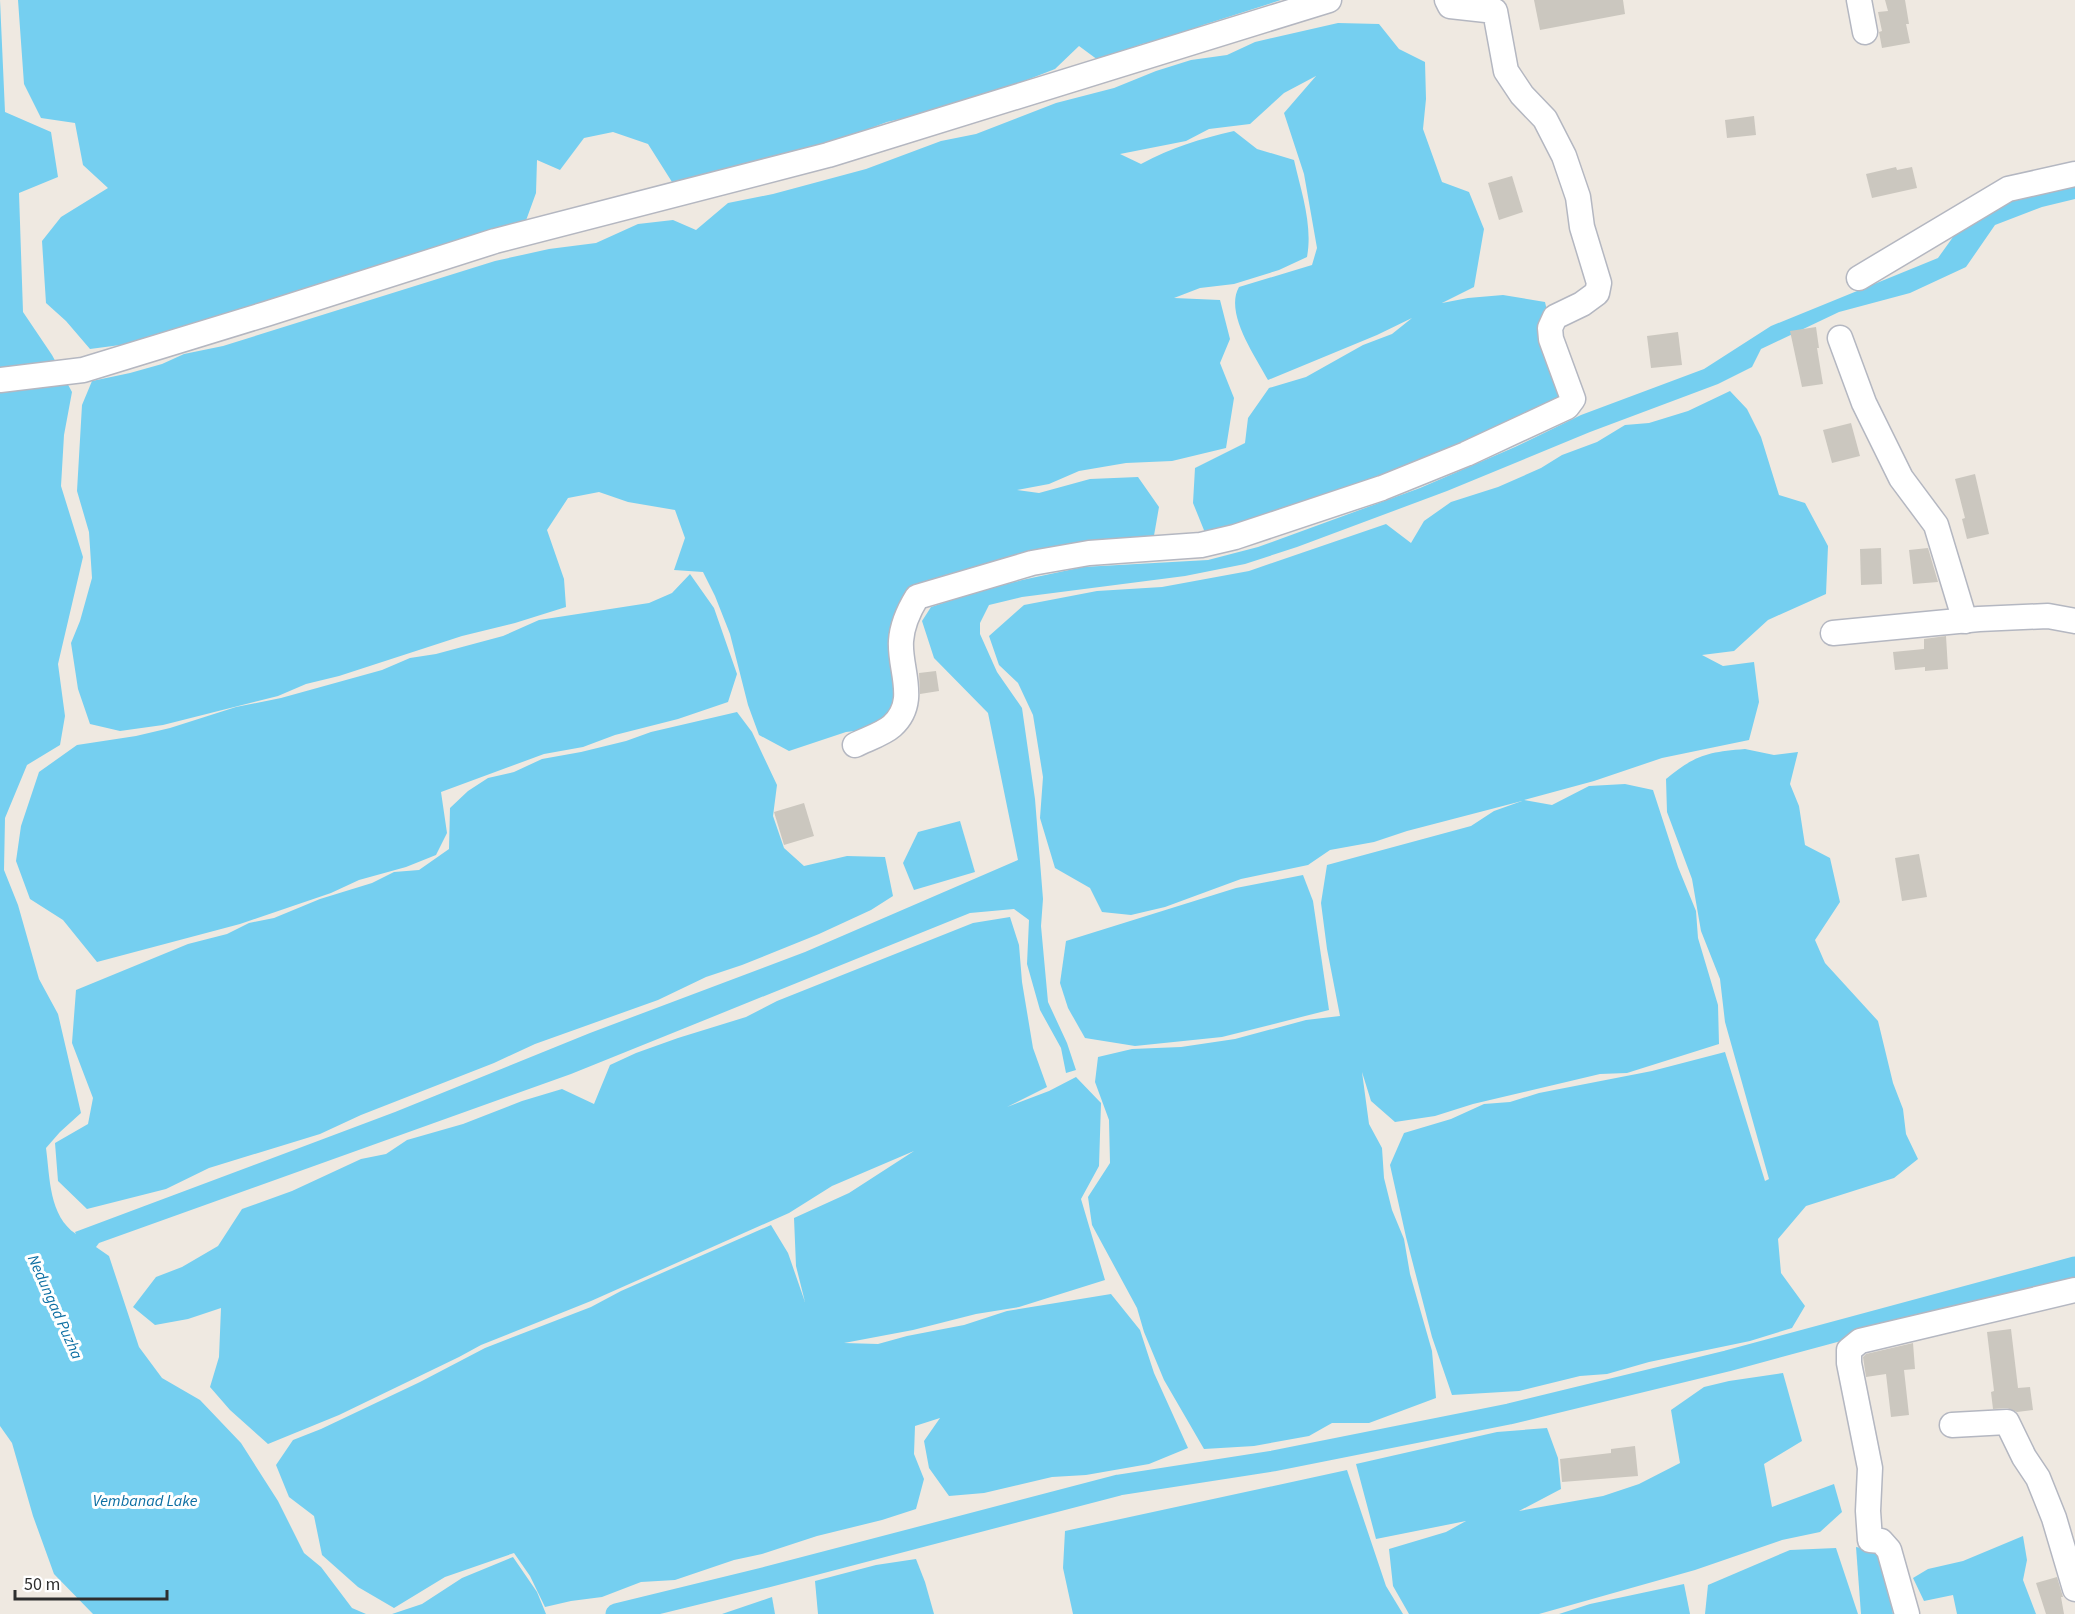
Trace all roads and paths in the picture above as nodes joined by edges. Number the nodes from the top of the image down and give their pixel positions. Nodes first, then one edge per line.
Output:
1 (1329, 0) edge
2 (1447, 0) edge
3 (1859, 0) edge
4 (1865, 32) dead end
5 (2075, 174) edge
6 (1859, 278) dead end
7 (1840, 338) dead end
8 (0, 380) edge
9 (1965, 621) junction
10 (2075, 621) edge
11 (1833, 633) dead end
12 (855, 745) dead end
13 (2075, 1290) edge
14 (1953, 1425) dead end
15 (2075, 1589) edge
16 (1907, 1614) edge

1 - 8 street
2 - 12 street
3 - 4 street
5 - 6 street
7 - 9 street
9 - 10 street
9 - 11 street
13 - 16 street
14 - 15 street

